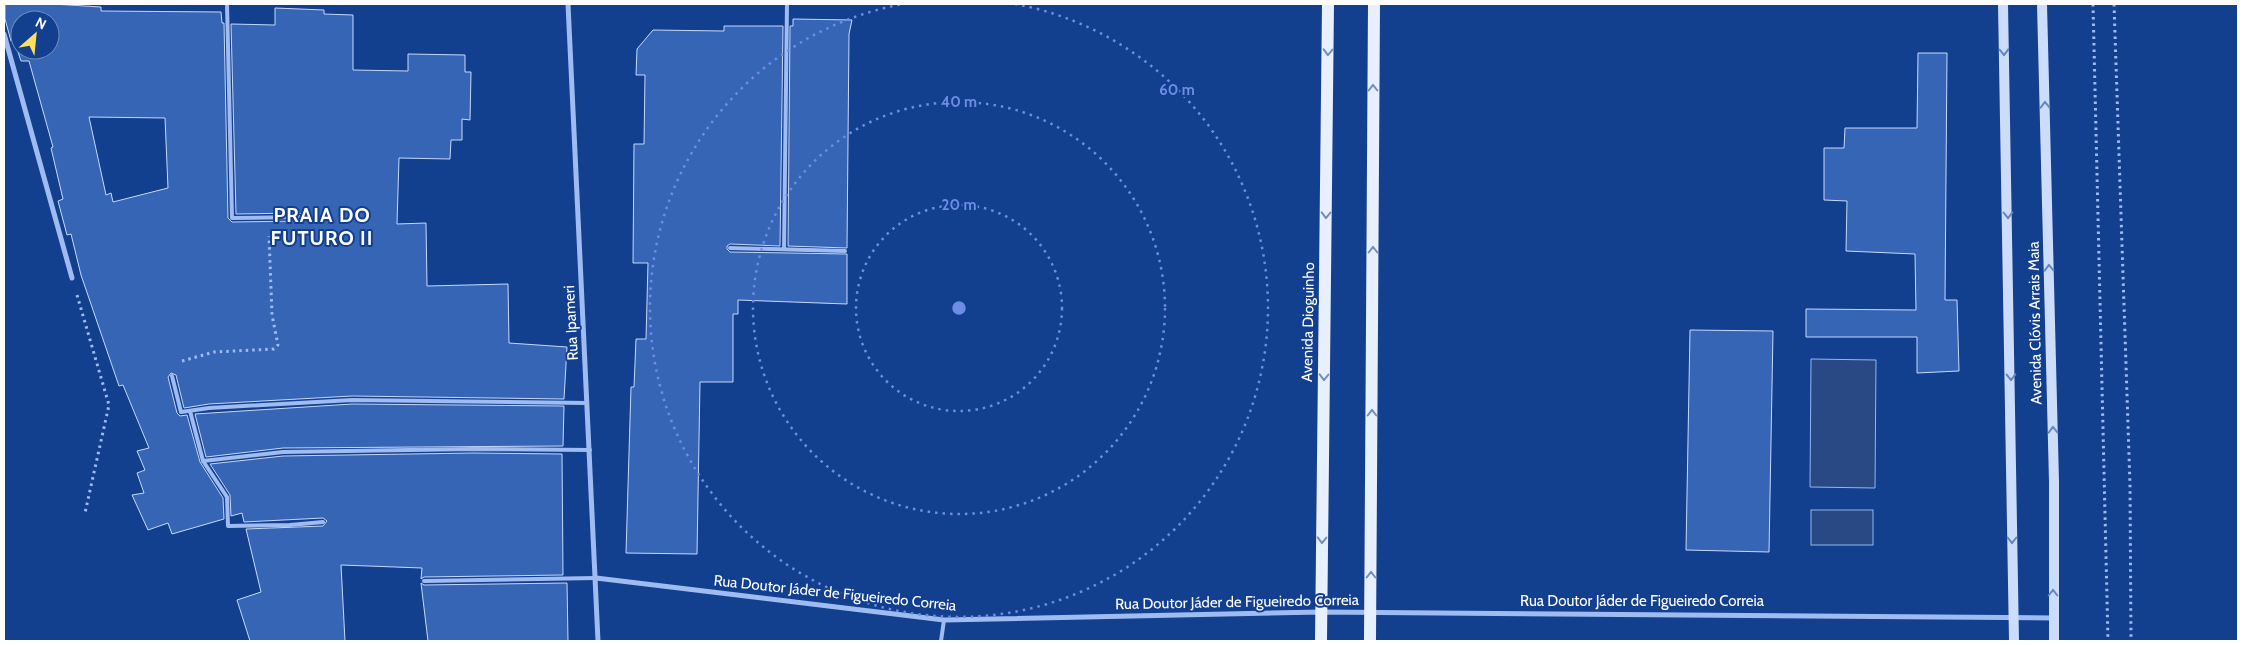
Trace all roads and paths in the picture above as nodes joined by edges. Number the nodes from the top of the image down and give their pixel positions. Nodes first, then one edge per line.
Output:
1 (227, 4) edge
2 (568, 4) edge
3 (787, 4) edge
4 (1328, 4) edge
5 (1374, 4) edge
6 (2003, 4) edge
7 (2042, 4) edge
8 (2093, 4) edge
9 (2114, 4) edge
10 (4, 34) edge
11 (268, 217) junction
12 (300, 217) dead end
13 (730, 248) dead end
14 (784, 249) junction
15 (845, 251) dead end
16 (72, 278) joint
17 (172, 376) joint
18 (587, 402) junction
19 (190, 411) junction
20 (590, 450) junction
21 (203, 461) junction
22 (85, 513) dead end
23 (323, 522) dead end
24 (596, 578) junction
25 (424, 582) dead end
26 (1321, 612) junction
27 (1371, 612) junction
28 (2014, 616) junction
29 (2053, 618) junction
30 (944, 620) junction
31 (598, 641) edge
32 (941, 641) edge
33 (1321, 641) edge
34 (1370, 641) edge
35 (2014, 641) edge
36 (2054, 641) edge
37 (2108, 641) edge
38 (2132, 641) edge

1 - 11 lane
2 - 18 street, Rua Ipameri
3 - 14 lane
4 -> 26 main road, Avenida Dioguinho
27 -> 5 main road
6 -> 28 main road, Avenida Clóvis Arrais Maia
29 -> 7 main road, Avenida Clóvis Arrais Maia
8 - 37 path
9 - 38 path
10 - 16 street
11 - 12 lane
11 - 17 path
13 - 14 lane
14 - 15 lane
16 - 22 path
17 - 19 lane
18 - 19 lane
18 - 20 street, Rua Ipameri
19 - 21 lane
20 - 21 lane
20 - 24 street, Rua Ipameri
21 - 23 lane
24 - 25 lane, Rua Doutor Jáder de Figueiredo Correia
24 - 30 street, Rua Doutor Jáder de Figueiredo Correia
24 - 31 street, Rua Ipameri
26 - 27 street, Rua Doutor Jáder de Figueiredo Correia
26 - 30 street, Rua Doutor Jáder de Figueiredo Correia
26 - 33 main road, Avenida Dioguinho
27 - 28 street, Rua Doutor Jáder de Figueiredo Correia
27 - 34 main road
28 - 29 street, Rua Doutor Jáder de Figueiredo Correia
28 - 35 main road, Avenida Clóvis Arrais Maia
29 - 36 main road, Avenida Clóvis Arrais Maia
30 - 32 lane

